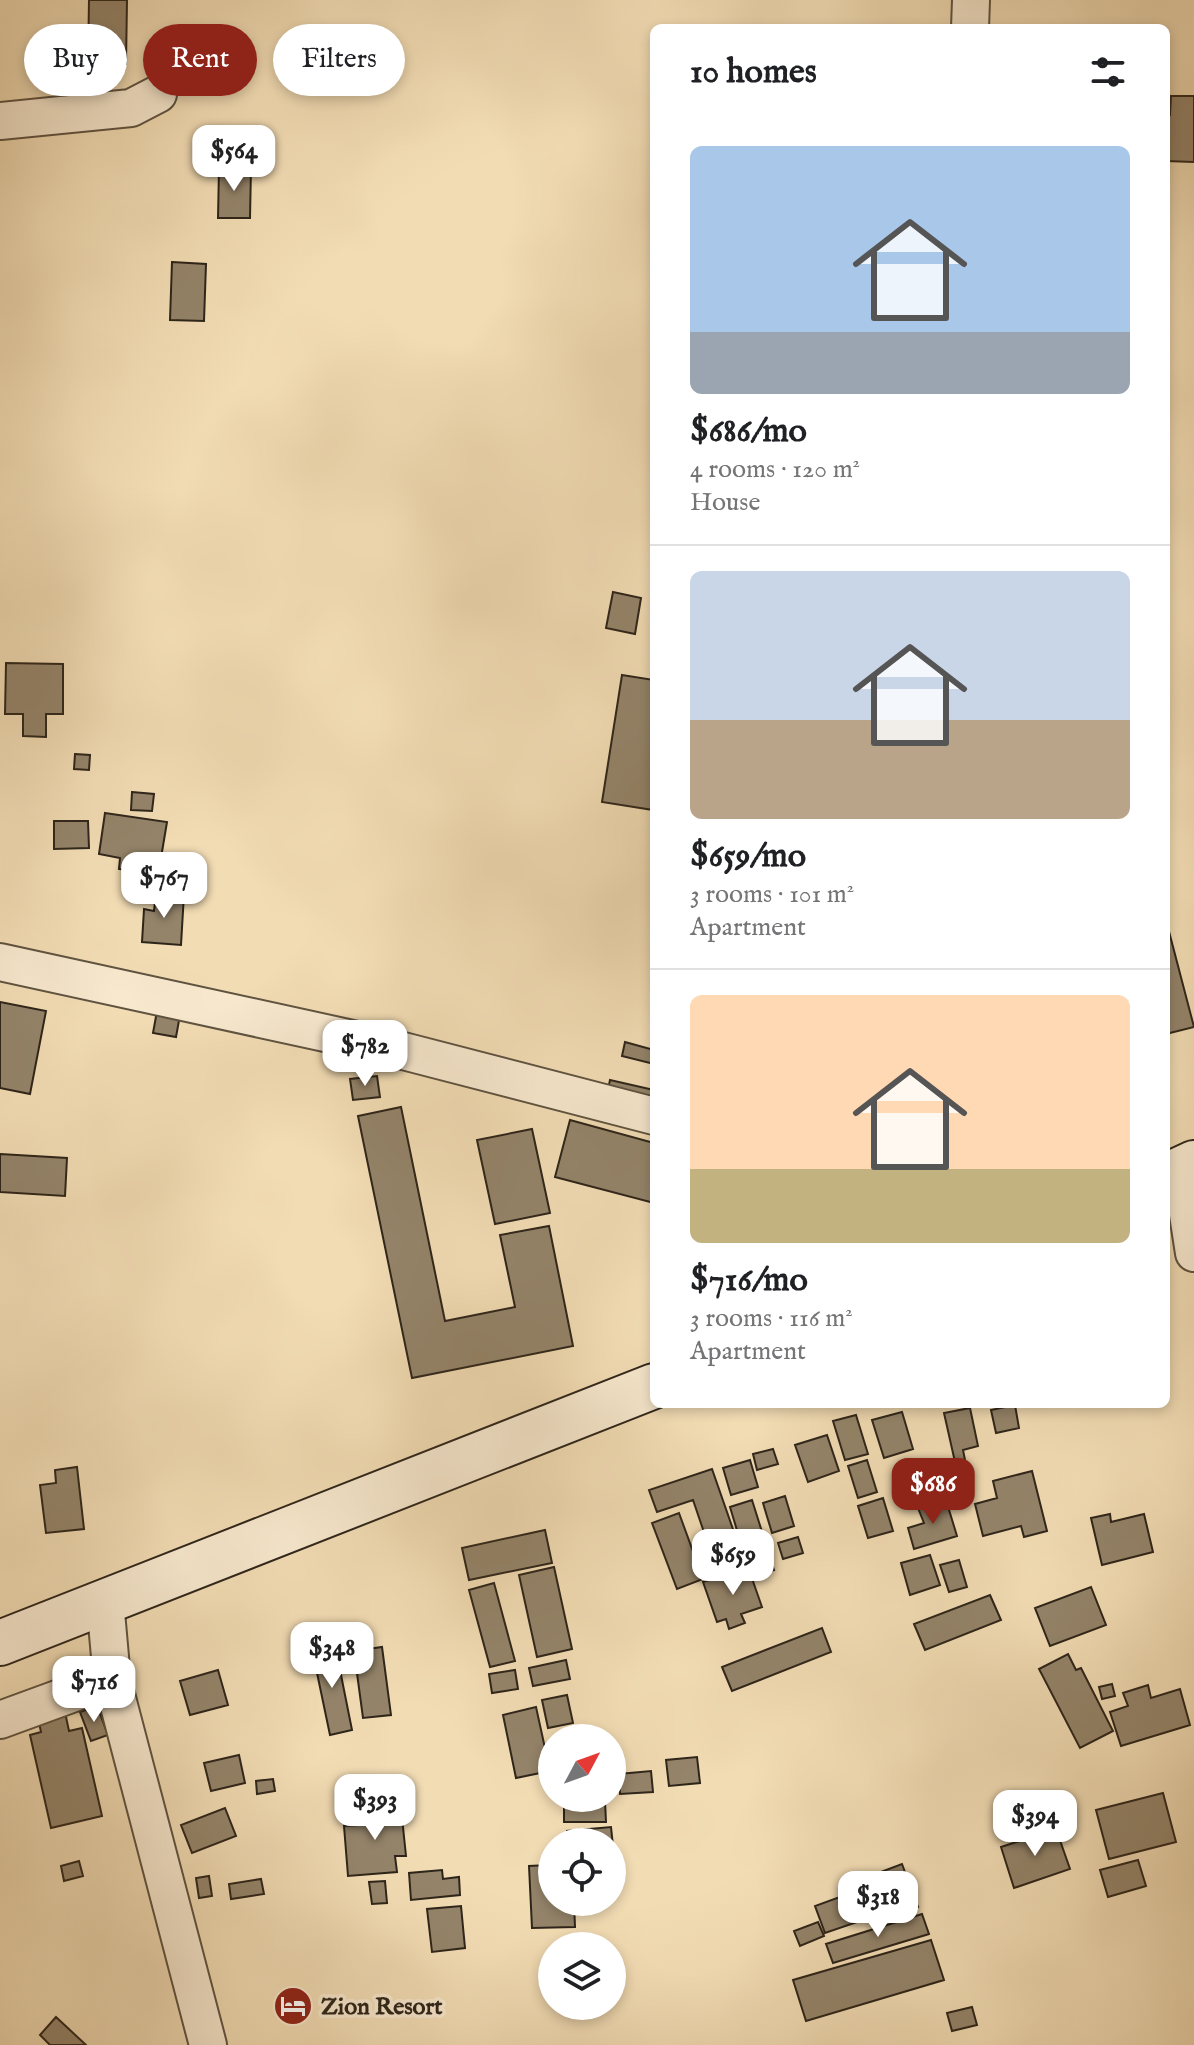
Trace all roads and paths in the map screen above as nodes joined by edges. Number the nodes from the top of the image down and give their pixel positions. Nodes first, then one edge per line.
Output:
1 (971, 0) edge
2 (970, 24) edge
3 (154, 96) edge
4 (0, 121) edge
5 (0, 962) edge
6 (650, 1115) edge
7 (1180, 1169) edge
8 (1194, 1253) edge
9 (650, 1388) edge
10 (105, 1601) junction
11 (0, 1643) edge
12 (112, 1679) junction
13 (0, 1720) edge
14 (208, 2045) edge

1 - 2 street
3 - 4 street
5 - 6 street
7 - 8 street
9 - 10 street
10 - 11 street
10 - 12 street
12 - 13 street
12 - 14 street

